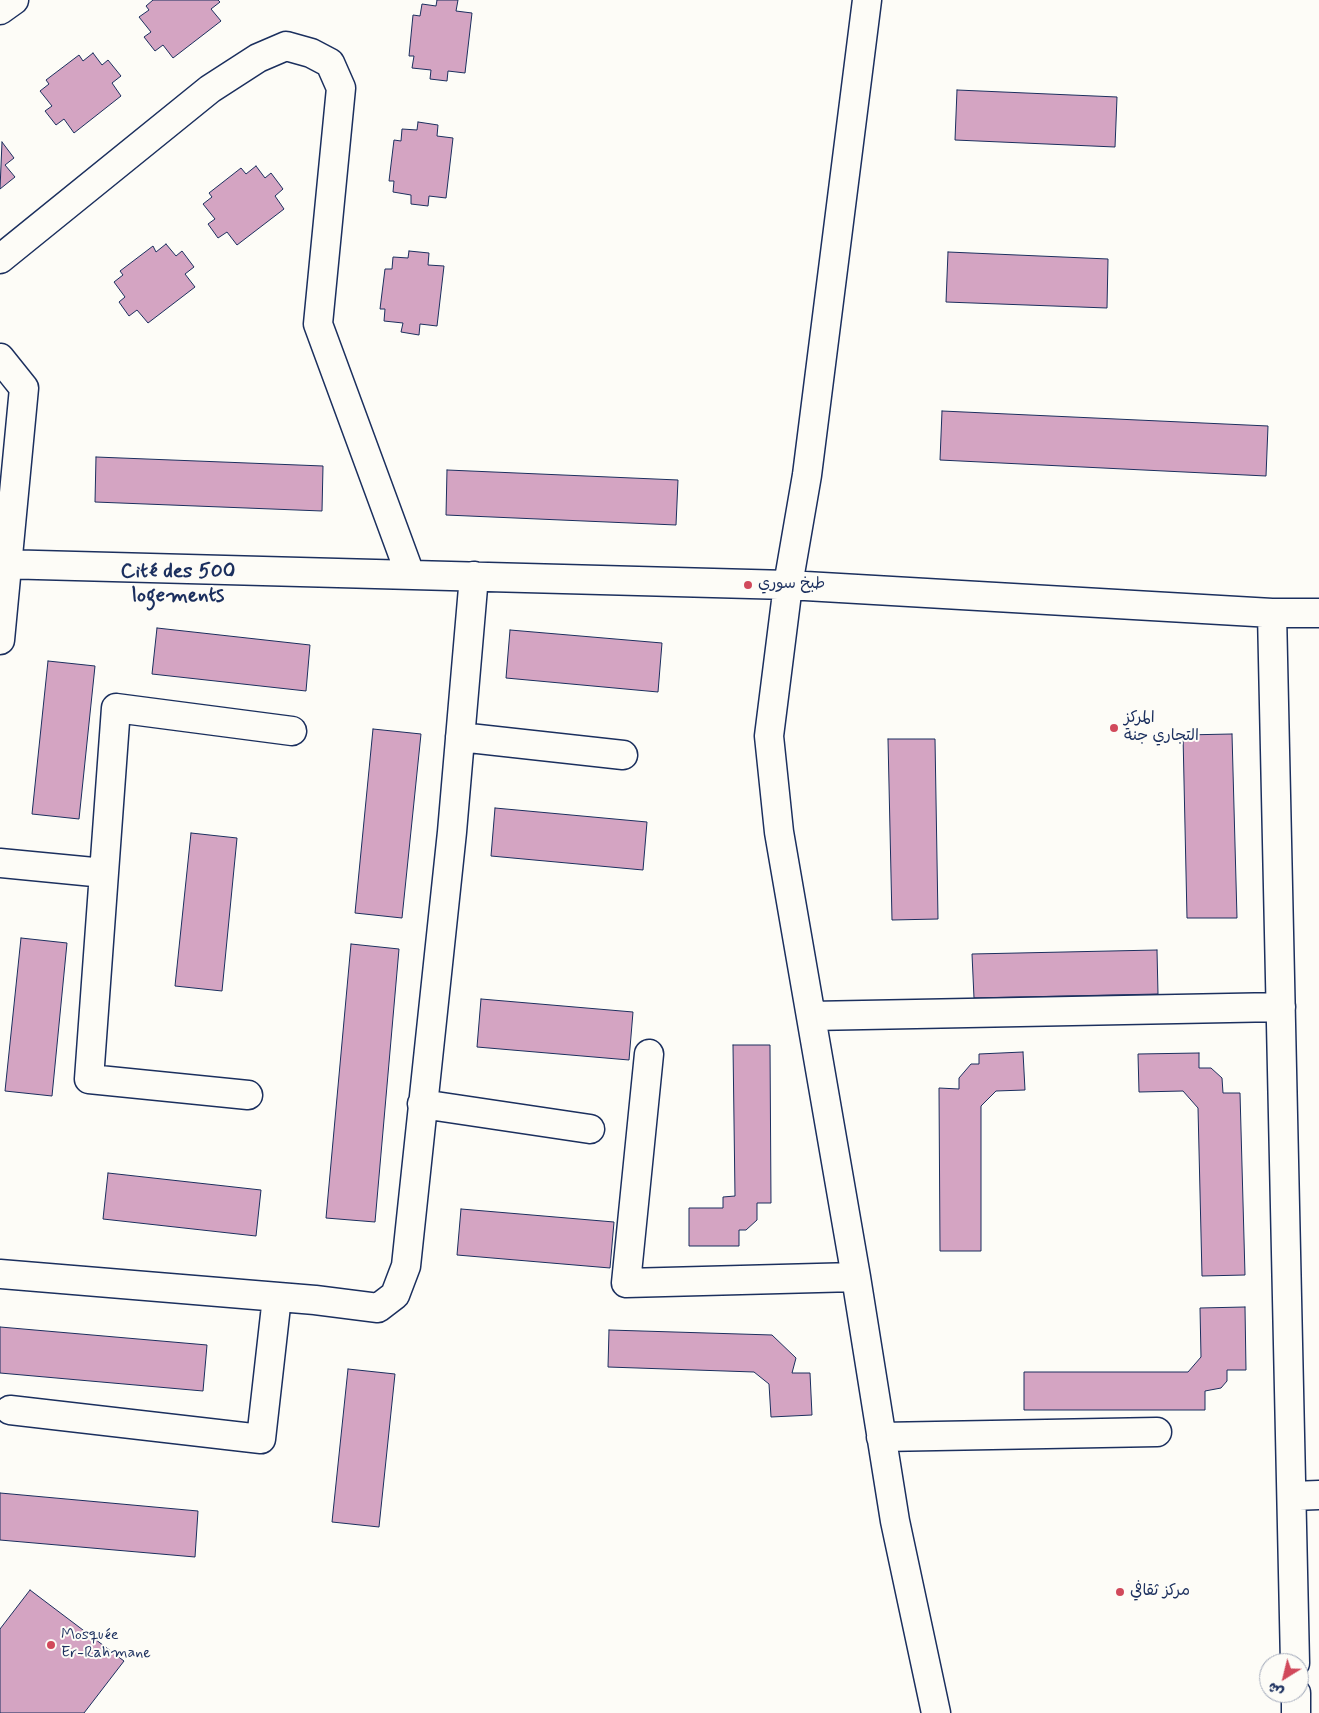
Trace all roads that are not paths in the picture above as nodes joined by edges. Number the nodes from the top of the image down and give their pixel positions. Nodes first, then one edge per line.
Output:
1 (14, 0) edge
2 (867, 0) edge
3 (0, 10) edge
4 (0, 258) edge
5 (0, 358) edge
6 (4, 564) edge
7 (410, 574) junction
8 (474, 576) junction
9 (788, 585) junction
10 (1272, 613) junction
11 (1319, 613) edge
12 (0, 640) edge
13 (292, 731) dead end
14 (460, 737) junction
15 (623, 755) dead end
16 (0, 863) edge
17 (104, 873) junction
18 (1281, 1007) junction
19 (811, 1016) junction
20 (649, 1054) dead end
21 (248, 1095) dead end
22 (422, 1104) junction
23 (590, 1129) dead end
24 (0, 1274) edge
25 (856, 1276) junction
26 (277, 1297) junction
27 (10, 1410) dead end
28 (1157, 1432) dead end
29 (881, 1437) junction
30 (1306, 1495) edge
31 (1296, 1653) edge
32 (936, 1713) edge

1 - 3 street
2 - 9 street
4 - 7 street
5 - 6 street
6 - 7 street
6 - 12 street
7 - 8 street
8 - 9 street
8 - 14 street
9 - 10 street
9 - 19 street
10 - 11 street
10 - 18 street
13 - 17 street
14 - 15 street
14 - 22 street
16 - 17 street
17 - 21 street
18 - 19 street
18 - 30 street
19 - 25 street
20 - 25 street
22 - 23 street
22 - 26 street
24 - 26 street
25 - 29 street
26 - 27 street
28 - 29 street
29 - 32 street
30 - 31 street

